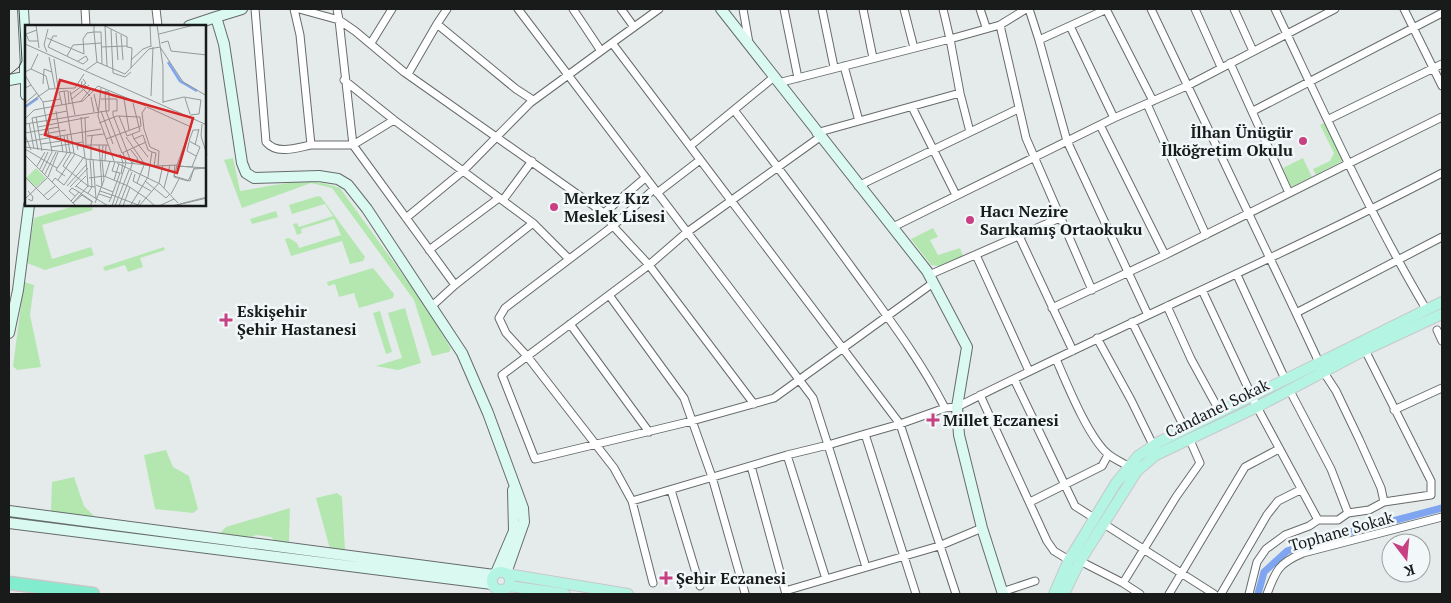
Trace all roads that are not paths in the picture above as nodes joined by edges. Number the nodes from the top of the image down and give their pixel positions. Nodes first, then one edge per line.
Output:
1 (23, 9) edge
2 (85, 9) edge
3 (156, 9) edge
4 (242, 9) edge
5 (254, 9) edge
6 (294, 9) edge
7 (299, 9) edge
8 (337, 9) edge
9 (392, 9) edge
10 (447, 9) edge
11 (518, 9) edge
12 (573, 9) edge
13 (621, 9) edge
14 (659, 9) edge
15 (721, 9) edge
16 (743, 9) edge
17 (784, 9) edge
18 (822, 9) edge
19 (863, 9) edge
20 (904, 9) edge
21 (943, 9) edge
22 (980, 9) edge
23 (1028, 9) edge
24 (1106, 9) edge
25 (1151, 9) edge
26 (1195, 9) edge
27 (1234, 9) edge
28 (1275, 9) edge
29 (1335, 9) edge
30 (1404, 9) edge
31 (1442, 13) edge
32 (220, 14) edge
33 (339, 20) junction
34 (437, 24) junction
35 (1000, 24) junction
36 (86, 25) edge
37 (158, 25) edge
38 (191, 25) edge
39 (1070, 26) junction
40 (634, 27) junction
41 (986, 28) junction
42 (1414, 28) junction
43 (1286, 33) junction
44 (950, 38) junction
45 (1039, 40) junction
46 (612, 43) junction
47 (371, 44) junction
48 (749, 45) junction
49 (914, 48) junction
50 (25, 51) edge
51 (601, 51) junction
52 (1253, 51) junction
53 (873, 58) junction
54 (1230, 63) junction
55 (1442, 64) edge
56 (844, 66) junction
57 (834, 67) junction
58 (1221, 67) junction
59 (1434, 68) junction
60 (25, 72) edge
61 (408, 74) junction
62 (567, 75) junction
63 (798, 78) junction
64 (9, 80) edge
65 (344, 80) junction
66 (776, 80) junction
67 (1311, 81) junction
68 (1189, 85) junction
69 (1442, 86) edge
70 (960, 93) junction
71 (533, 100) junction
72 (1150, 102) junction
73 (912, 107) junction
74 (1018, 109) junction
75 (734, 110) junction
76 (1253, 111) junction
77 (1442, 117) edge
78 (1114, 118) junction
79 (1329, 119) junction
80 (394, 120) junction
81 (858, 121) junction
82 (1100, 125) junction
83 (970, 132) junction
84 (818, 135) junction
85 (496, 136) junction
86 (1067, 141) junction
87 (311, 145) junction
88 (353, 145) junction
89 (690, 146) junction
90 (933, 149) junction
91 (1034, 158) junction
92 (700, 160) junction
93 (532, 162) junction
94 (1349, 164) junction
95 (779, 168) junction
96 (463, 171) junction
97 (1442, 173) edge
98 (645, 178) junction
99 (858, 186) junction
100 (656, 191) junction
101 (1289, 193) junction
102 (956, 195) junction
103 (501, 199) junction
104 (731, 201) junction
105 (29, 206) edge
106 (1371, 209) junction
107 (1250, 212) junction
108 (604, 213) junction
109 (1062, 217) junction
110 (406, 218) junction
111 (533, 223) junction
112 (613, 226) junction
113 (893, 227) junction
114 (686, 233) junction
115 (1206, 235) junction
116 (1019, 236) junction
117 (1442, 237) edge
118 (429, 250) junction
119 (976, 255) junction
120 (1165, 255) junction
121 (1270, 258) junction
122 (569, 259) junction
123 (1398, 262) junction
124 (649, 265) junction
125 (1128, 272) junction
126 (1237, 274) junction
127 (931, 279) junction
128 (455, 285) junction
129 (1092, 290) junction
130 (1202, 290) junction
131 (609, 295) junction
132 (1442, 302) edge
133 (432, 306) junction
134 (1167, 306) junction
135 (1052, 308) junction
136 (1426, 309) junction
137 (1296, 313) junction
138 (1442, 314) edge
139 (1148, 315) junction
140 (887, 317) junction
141 (1132, 322) junction
142 (570, 324) junction
143 (1437, 330) dead end
144 (9, 333) edge
145 (1097, 338) junction
146 (1442, 341) edge
147 (844, 348) junction
148 (1365, 350) junction
149 (1073, 351) junction
150 (527, 356) junction
151 (1056, 359) junction
152 (1321, 367) junction
153 (1029, 371) junction
154 (1014, 379) junction
155 (799, 380) junction
156 (1287, 384) junction
157 (1442, 388) edge
158 (980, 395) junction
159 (1252, 396) junction
160 (754, 404) junction
161 (957, 407) junction
162 (1256, 407) junction
163 (946, 408) junction
164 (1394, 410) junction
165 (1220, 412) junction
166 (692, 421) junction
167 (900, 424) junction
168 (649, 432) junction
169 (1187, 433) junction
170 (865, 434) junction
171 (596, 445) junction
172 (828, 445) junction
173 (1152, 445) junction
174 (1279, 449) junction
175 (787, 455) junction
176 (1108, 455) junction
177 (751, 466) junction
178 (1128, 466) junction
179 (712, 477) junction
180 (1064, 485) junction
181 (671, 490) junction
182 (1300, 490) junction
183 (632, 501) junction
184 (1030, 502) junction
185 (1384, 502) junction
186 (9, 511) edge
187 (1348, 513) junction
188 (1442, 517) edge
189 (1094, 518) junction
190 (1318, 520) junction
191 (9, 523) edge
192 (1104, 524) junction
193 (982, 528) junction
194 (940, 546) junction
195 (1144, 549) junction
196 (903, 556) junction
197 (1069, 560) junction
198 (1080, 561) junction
199 (866, 567) junction
200 (1183, 574) junction
201 (826, 579) junction
202 (1035, 581) dead end
203 (9, 583) edge
204 (500, 583) edge
205 (653, 583) dead end
206 (1123, 583) junction
207 (700, 586) dead end
208 (745, 593) edge
209 (786, 593) edge
210 (1003, 593) edge
211 (93, 594) edge
212 (566, 594) edge
213 (628, 594) edge
214 (916, 594) edge
215 (956, 594) edge
216 (1054, 594) edge
217 (1064, 594) edge
218 (1140, 594) edge
219 (1169, 594) edge
220 (1214, 594) edge
221 (1221, 594) edge
222 (1249, 594) edge
223 (1267, 594) edge

1 - 50 street
2 - 36 street
3 - 37 street
4 - 32 street
5 - 87 street
6 - 87 street
7 - 33 street
8 - 33 street
9 - 47 street
10 - 34 street
11 - 62 street
12 - 51 street
13 - 40 street
14 - 40 street
15 - 48 street
16 - 48 street
17 - 63 street
18 - 57 street
19 - 53 street
20 - 49 street
21 - 44 street
22 - 41 street
23 - 35 street
23 - 45 street
24 - 39 street
24 - 72 street
25 - 68 street
26 - 58 street
27 - 52 street
28 - 43 street
29 - 43 street
30 - 42 street
31 - 42 street
32 - 38 street
32 - 133 street
33 - 47 street
33 - 65 street
34 - 61 street
34 - 71 street
35 - 41 street
35 - 74 street
39 - 45 street
39 - 78 street
40 - 46 street
41 - 44 street
42 - 59 street
42 - 67 street
43 - 52 street
43 - 67 street
44 - 49 street
44 - 70 street
45 - 86 street
46 - 51 street
46 - 89 street
47 - 61 street
48 - 66 street
49 - 53 street
51 - 62 street
52 - 54 street
53 - 56 street
54 - 58 street
54 - 76 street
55 - 59 street
56 - 57 street
56 - 81 street
57 - 63 street
58 - 68 street
59 - 69 street
59 - 79 street
60 - 64 street
61 - 85 street
62 - 71 street
62 - 98 street
63 - 66 street
65 - 80 street
65 - 88 street
66 - 75 street
66 - 84 street
67 - 76 street
67 - 79 street
68 - 72 street
68 - 107 street
70 - 73 street
70 - 83 street
71 - 85 street
72 - 78 street
72 - 115 street
73 - 81 street
73 - 90 street
74 - 83 street
74 - 91 street
75 - 89 street
75 - 95 street
76 - 101 street
77 - 94 street
78 - 82 street
79 - 94 street
80 - 88 street
80 - 96 street
81 - 84 street
82 - 86 street
82 - 120 street
83 - 90 street
84 - 95 street
84 - 99 street
85 - 93 street
85 - 96 street
86 - 91 street
86 - 125 street
87 - 88 street
88 - 110 street
89 - 92 street
90 - 99 street
90 - 102 street
91 - 102 street
91 - 109 street
92 - 100 street
92 - 104 street
93 - 103 street
93 - 108 street
94 - 101 street
94 - 106 street
95 - 104 street
95 - 140 street
96 - 103 street
96 - 110 street
97 - 106 street
98 - 100 street
98 - 108 street
99 - 113 street
100 - 112 street
100 - 114 street
101 - 107 street
102 - 113 street
103 - 111 street
103 - 118 street
104 - 114 street
104 - 147 street
105 - 144 street
106 - 121 street
106 - 123 street
107 - 115 street
107 - 121 street
108 - 112 street
109 - 116 street
109 - 129 street
110 - 118 street
111 - 122 street
111 - 128 street
112 - 122 street
112 - 124 street
113 - 127 street
114 - 124 street
114 - 155 street
115 - 120 street
116 - 119 street
116 - 135 street
117 - 123 street
118 - 128 street
119 - 127 street
119 - 153 street
120 - 125 street
121 - 126 street
121 - 137 street
122 - 150 street
123 - 136 street
123 - 137 street
124 - 131 street
124 - 160 street
125 - 129 street
125 - 139 street
126 - 130 street
126 - 156 street
127 - 140 street
127 - 161 street
128 - 133 street
129 - 135 street
130 - 134 street
130 - 159 street
131 - 142 street
131 - 166 street
132 - 136 main road
133 - 204 street
134 - 139 street
134 - 165 street
135 - 149 street
136 - 152 main road
137 - 152 street
138 - 148 main road
139 - 141 street
140 - 147 street
140 - 163 street
141 - 145 street
141 - 169 street
142 - 150 street
142 - 168 street
143 - 146 street
145 - 149 street
145 - 173 street
147 - 155 street
147 - 167 street
148 - 152 main road
148 - 164 street
149 - 151 street
150 - 171 street
150 - 171 street
151 - 153 street
151 - 176 street
152 - 156 main road
152 - 185 street
153 - 154 street
154 - 158 street
154 - 180 street
155 - 160 street
155 - 172 street
156 - 159 main road
156 - 162 main road, Candanel Sokak
156 - 187 street
157 - 164 street
158 - 161 street
158 - 184 street
159 - 162 street
159 - 165 main road
160 - 166 street
161 - 163 street
161 - 193 street
162 - 169 main road, Candanel Sokak
162 - 174 street
163 - 167 street
164 - 185 street
165 - 169 main road
166 - 168 street
166 - 179 street
167 - 170 street
167 - 194 street
168 - 171 street
169 - 173 main road
169 - 192 main road, Candanel Sokak
169 - 195 street
170 - 172 street
170 - 196 street
171 - 183 street
172 - 175 street
172 - 199 street
173 - 178 main road
174 - 182 street
174 - 200 street
175 - 177 street
175 - 201 street
176 - 178 street
176 - 180 street
177 - 179 street
177 - 209 street
178 - 189 main road
179 - 181 street
179 - 208 street
180 - 184 street
180 - 189 street
181 - 183 street
181 - 207 street
182 - 190 street
182 - 221 street
183 - 205 street
184 - 197 street
185 - 187 street
186 - 204 street
187 - 190 street
188 - 223 street, Tophane Sokak
189 - 197 main road
190 - 222 street
191 - 204 street
192 - 195 street
192 - 198 main road, Candanel Sokak
193 - 194 street
193 - 210 street
194 - 196 street
194 - 215 street
195 - 200 street
195 - 206 street
196 - 199 street
196 - 214 street
197 - 216 main road
198 - 206 street
198 - 217 main road, Candanel Sokak
199 - 201 street
200 - 219 street
200 - 220 street
201 - 209 street
202 - 210 street
203 - 211 highway
204 - 212 main road
204 - 213 main road
206 - 218 street

